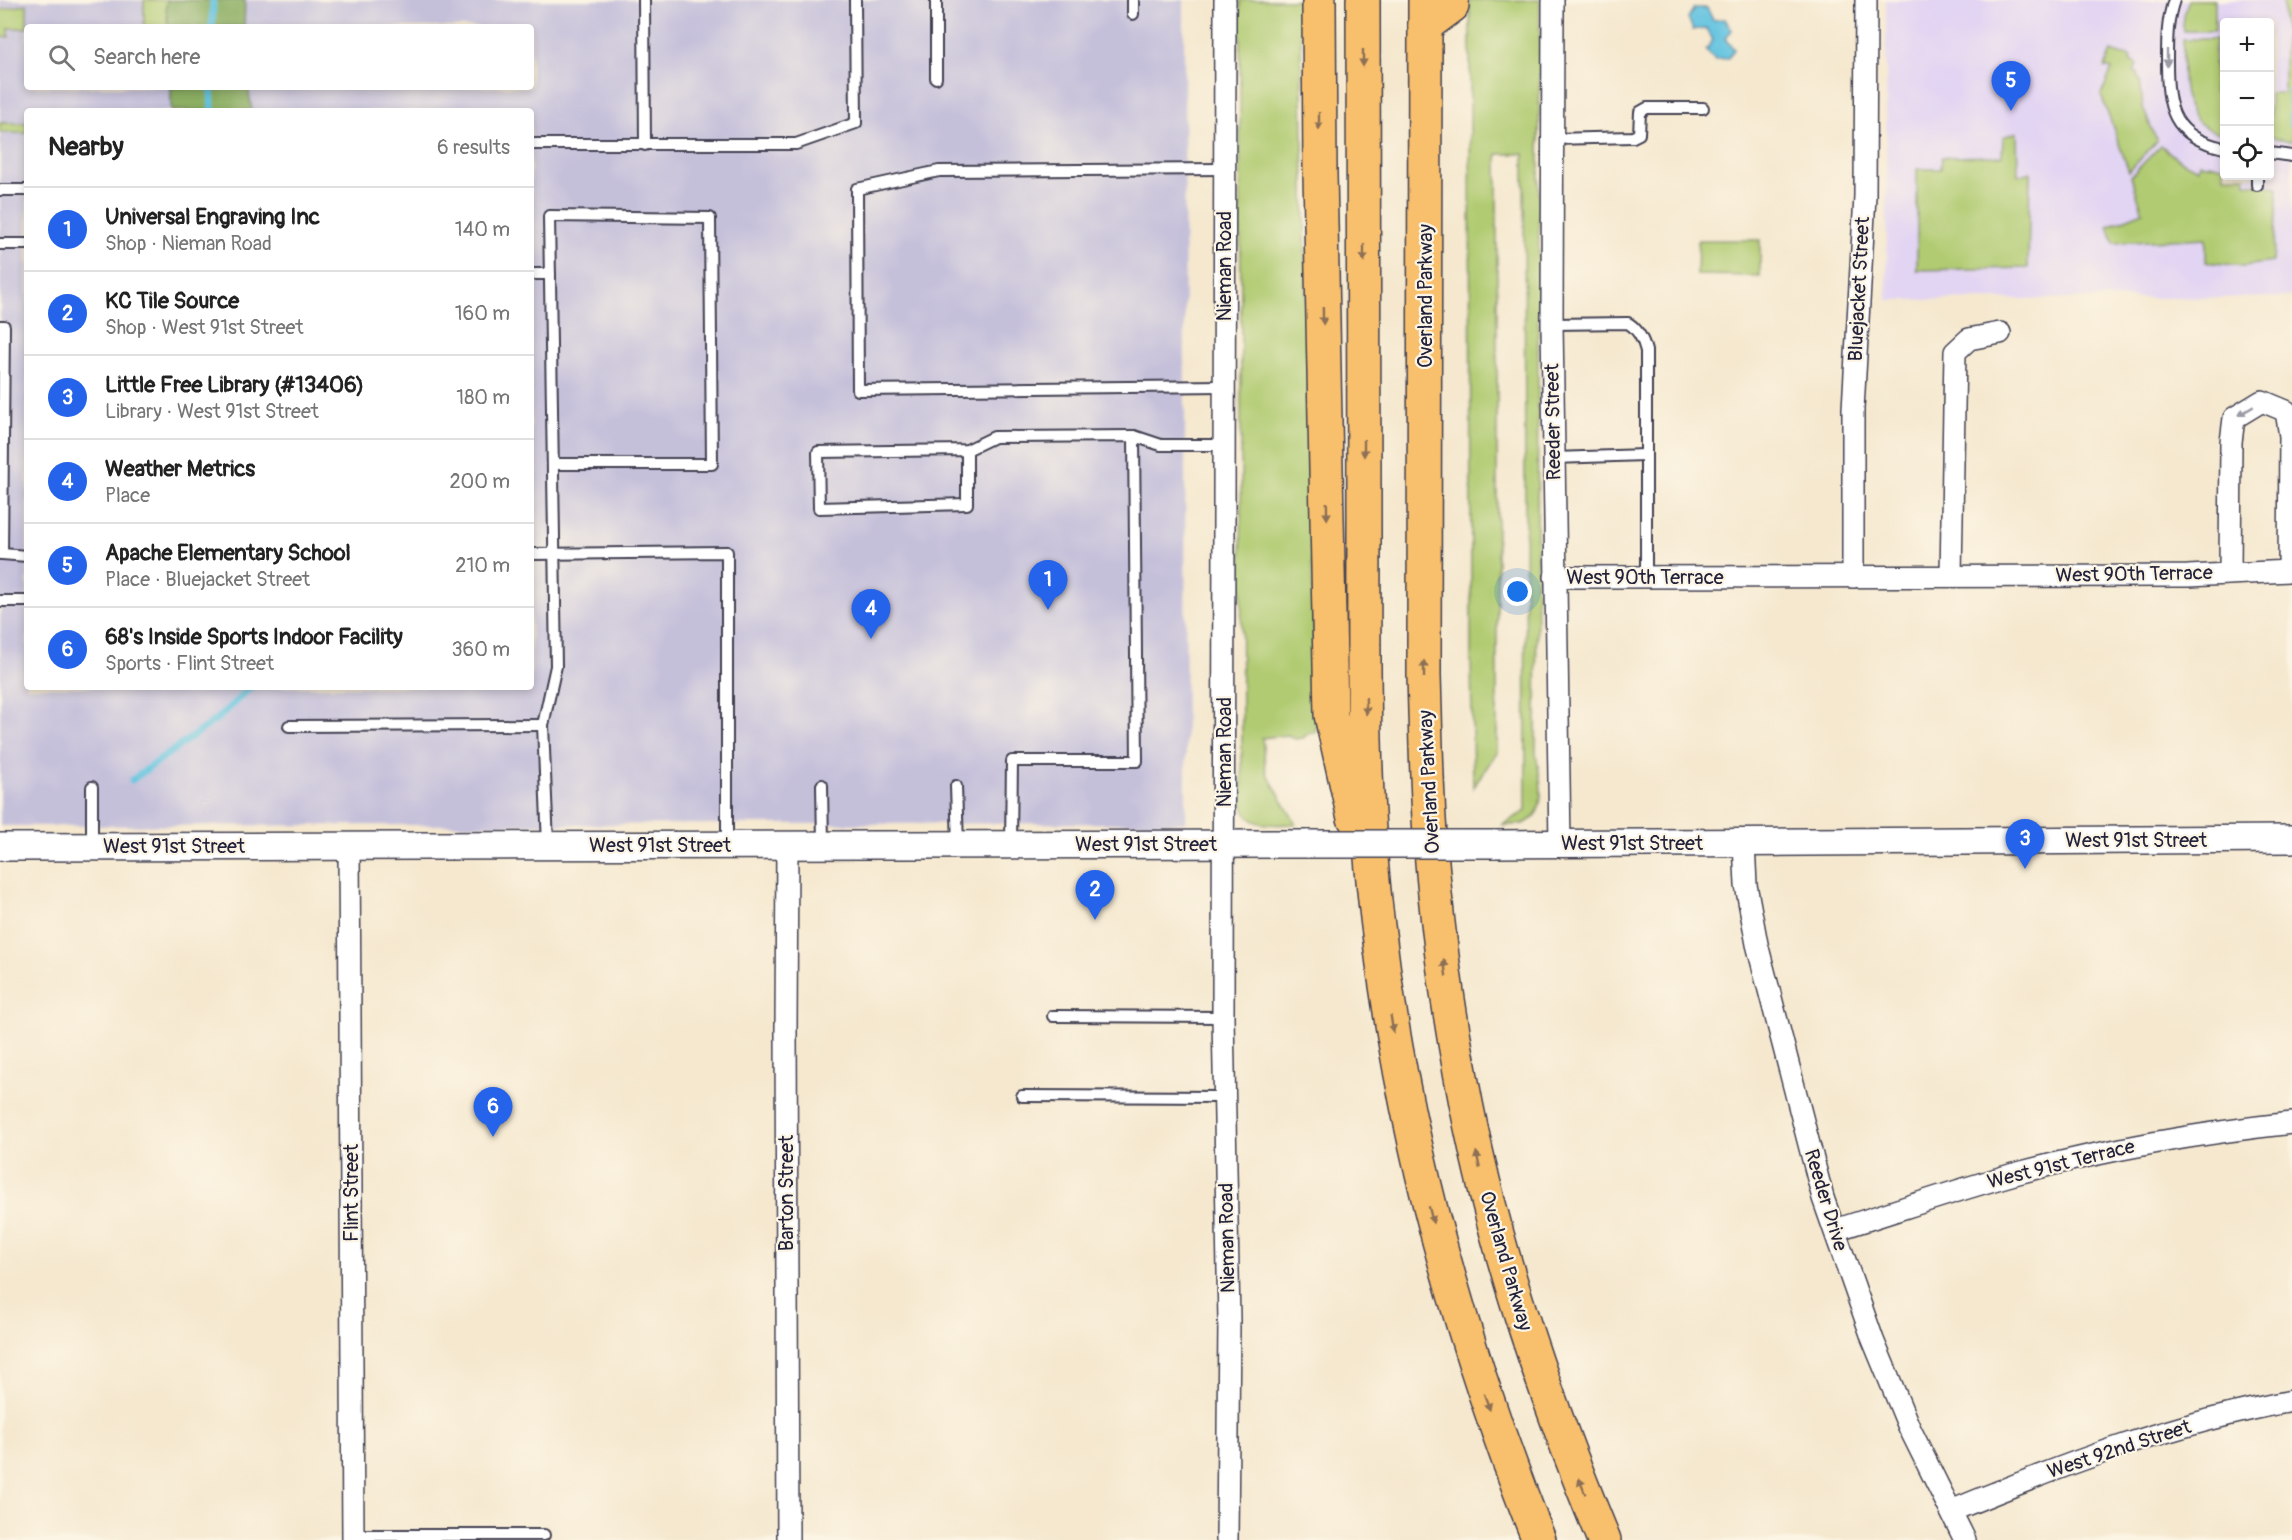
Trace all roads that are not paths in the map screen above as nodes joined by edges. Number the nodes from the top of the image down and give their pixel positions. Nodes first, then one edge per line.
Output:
1 (644, 0) edge
2 (855, 0) edge
3 (936, 0) edge
4 (1133, 0) edge
5 (1225, 0) edge
6 (1319, 0) edge
7 (1363, 0) edge
8 (1452, 0) edge
9 (1553, 0) edge
10 (1866, 0) edge
11 (2174, 0) edge
12 (1425, 13) edge
13 (1133, 14) dead end
14 (936, 78) dead end
15 (1703, 108) dead end
16 (1553, 139) junction
17 (534, 144) edge
18 (645, 145) junction
19 (2220, 147) edge
20 (2274, 154) edge
21 (2292, 156) edge
22 (1224, 169) junction
23 (0, 190) edge
24 (24, 190) edge
25 (0, 244) edge
26 (24, 244) edge
27 (534, 274) edge
28 (550, 274) junction
29 (1552, 324) junction
30 (0, 326) edge
31 (2000, 333) dead end
32 (1224, 386) junction
33 (1134, 436) junction
34 (1224, 445) junction
35 (967, 450) junction
36 (1645, 454) junction
37 (1554, 458) junction
38 (554, 464) junction
39 (1, 554) edge
40 (534, 554) edge
41 (555, 554) junction
42 (24, 556) edge
43 (2230, 573) junction
44 (1951, 575) junction
45 (1555, 577) junction
46 (1646, 577) junction
47 (1853, 577) junction
48 (0, 601) edge
49 (24, 601) edge
50 (543, 725) junction
51 (289, 726) dead end
52 (822, 785) dead end
53 (956, 786) dead end
54 (92, 787) dead end
55 (2292, 839) edge
56 (1744, 843) junction
57 (1011, 844) junction
58 (1224, 844) junction
59 (1560, 844) junction
60 (727, 845) junction
61 (787, 845) junction
62 (823, 845) junction
63 (958, 845) junction
64 (349, 846) junction
65 (549, 846) junction
66 (0, 847) edge
67 (92, 847) junction
68 (1377, 925) junction
69 (1053, 1016) dead end
70 (1223, 1017) junction
71 (1022, 1096) dead end
72 (1224, 1097) junction
73 (2292, 1123) edge
74 (1835, 1230) junction
75 (2292, 1401) edge
76 (1951, 1511) junction
77 (544, 1534) dead end
78 (353, 1538) edge
79 (788, 1540) edge
80 (1227, 1540) edge
81 (1539, 1540) edge
82 (1604, 1540) edge
83 (1965, 1540) edge

1 - 18 lane
2 - 18 lane
3 - 14 lane
4 - 13 lane
5 - 22 street, Nieman Road
6 -> 68 highway
7 -> 68 highway
8 - 12 highway
9 - 16 street, Reeder Street
10 - 47 street, Bluejacket Street
11 -> 19 lane
82 -> 12 highway, Overland Parkway
15 - 16 lane
16 - 29 street, Reeder Street
17 - 18 lane
20 - 21 lane
22 - 32 street, Nieman Road
22 - 32 lane
23 - 24 lane
25 - 26 lane
27 - 28 lane
28 - 38 lane
28 - 38 lane
29 - 36 lane
29 - 37 street, Reeder Street
30 - 39 lane
31 - 44 street
32 - 34 street, Nieman Road
33 - 34 lane
33 - 35 lane
33 - 57 lane
34 - 58 street, Nieman Road
35 - 35 lane
36 - 37 lane
36 - 46 lane
37 - 45 street, Reeder Street
38 - 41 lane
39 - 42 lane
40 - 41 lane
41 - 50 lane
41 - 60 lane
43 -> 43 street, West 90th Terrace
43 - 44 street, West 90th Terrace
44 - 47 street, West 90th Terrace
45 - 46 street, West 90th Terrace
45 - 59 street, Reeder Street
46 - 47 street, West 90th Terrace
48 - 49 lane
50 - 51 lane
50 - 65 lane
52 - 62 lane
53 - 63 lane
54 - 67 lane
55 - 56 street, West 91st Street
56 - 59 street, West 91st Street
56 - 74 street, Reeder Drive
57 - 58 street, West 91st Street
57 - 63 street, West 91st Street
58 - 59 street, West 91st Street, bridge
58 - 70 street, Nieman Road
60 - 61 street, West 91st Street
60 - 65 street, West 91st Street
61 - 62 street, West 91st Street
61 - 79 street, Barton Street
62 - 63 street, West 91st Street
64 - 65 street, West 91st Street
64 - 67 street, West 91st Street
64 - 78 street, Flint Street
66 - 67 street, West 91st Street
68 -> 81 highway
69 - 70 lane
70 - 72 street, Nieman Road
71 - 72 lane
72 - 80 street, Nieman Road
73 - 74 street, West 91st Terrace
74 - 76 street, Reeder Drive
75 - 76 street, West 92nd Street
76 - 83 street, Reeder Drive
77 - 78 lane

